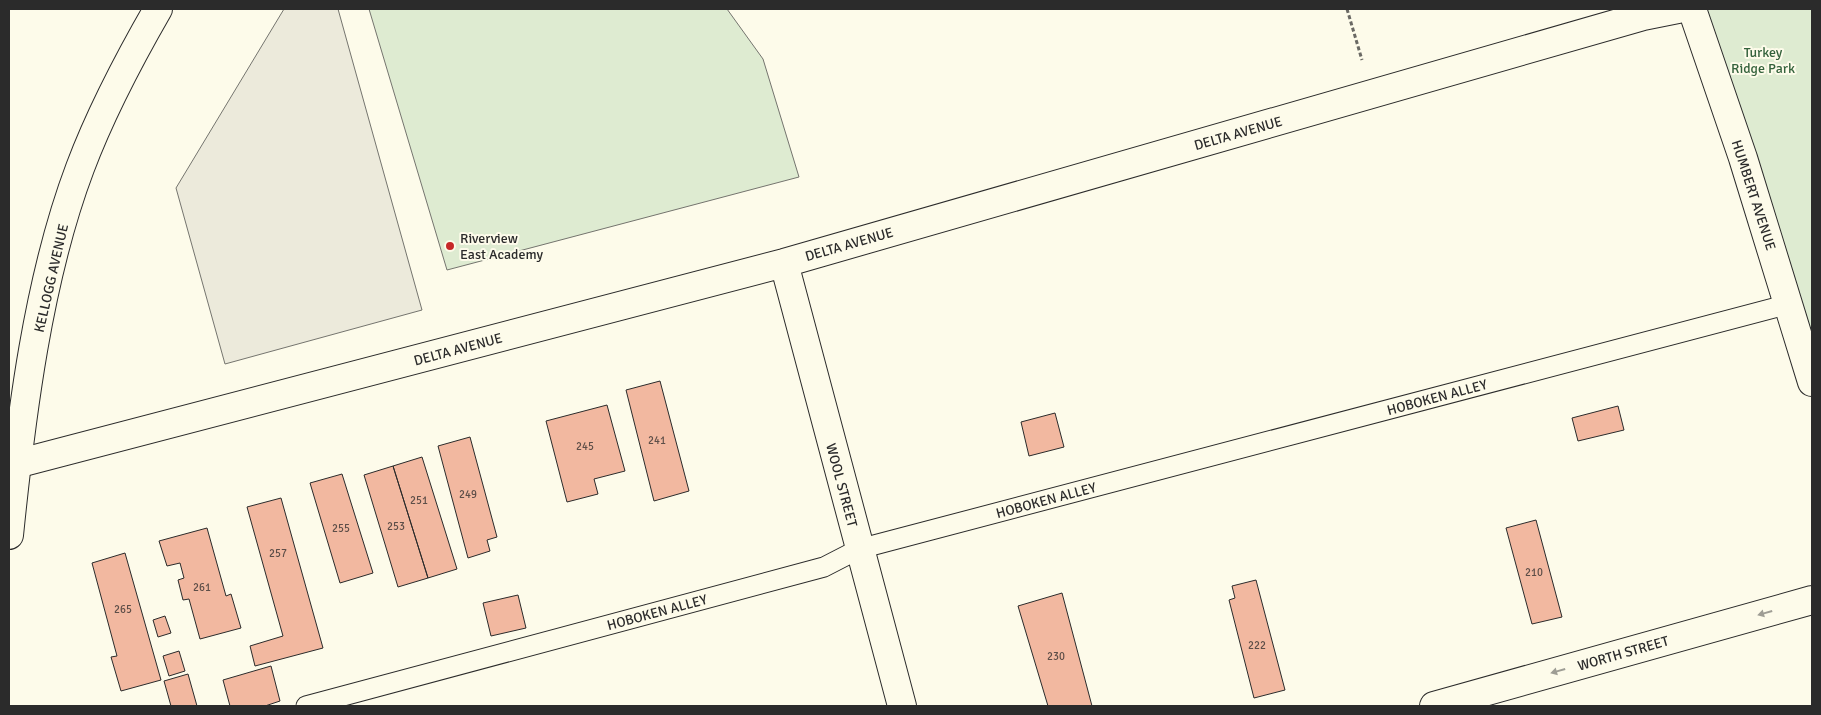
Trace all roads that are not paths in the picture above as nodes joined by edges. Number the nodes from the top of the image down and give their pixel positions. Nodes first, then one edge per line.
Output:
1 (158, 9) edge
2 (1678, 9) edge
3 (1692, 9) edge
4 (784, 263) junction
5 (1789, 304) junction
6 (1812, 382) edge
7 (16, 464) junction
8 (9, 535) edge
9 (859, 549) junction
10 (1812, 600) edge
11 (306, 706) edge
12 (902, 706) edge
13 (1434, 706) edge

1 - 7 street, KELLOGG AVENUE
2 - 4 street, DELTA AVENUE
3 - 5 street, HUMBERT AVENUE
4 - 7 street, DELTA AVENUE
4 - 9 street, WOOL STREET
5 - 6 street, HUMBERT AVENUE
5 - 9 lane, HOBOKEN ALLEY
7 - 8 street, KELLOGG AVENUE
9 - 11 lane, HOBOKEN ALLEY
9 - 12 street, WOOL STREET
10 -> 13 street, WORTH STREET

